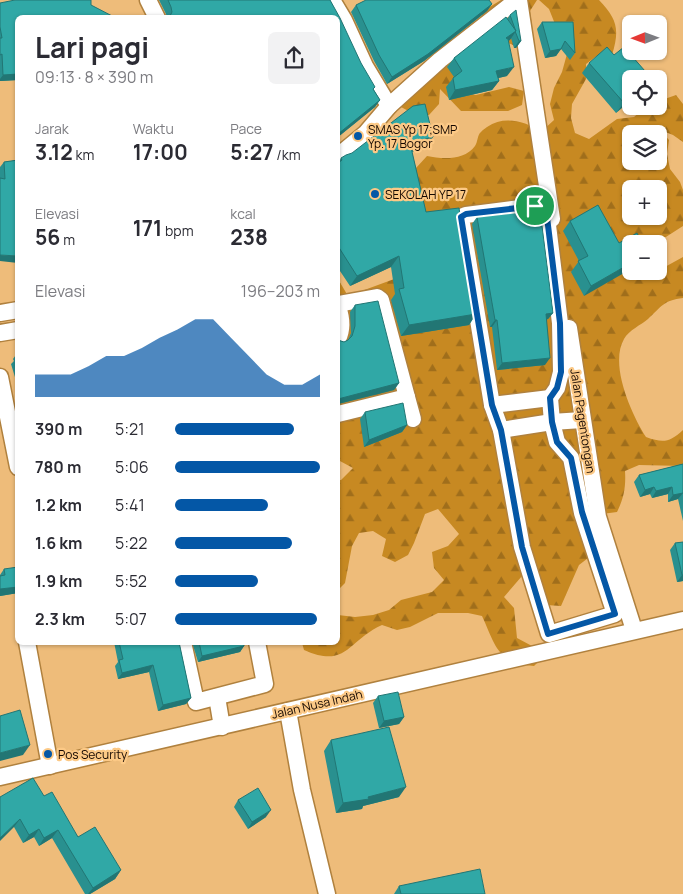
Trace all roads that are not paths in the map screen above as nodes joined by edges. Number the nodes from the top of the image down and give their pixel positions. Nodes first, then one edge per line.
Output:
1 (148, 0) edge
2 (332, 0) edge
3 (518, 0) edge
4 (156, 15) edge
5 (389, 106) junction
6 (340, 154) edge
7 (340, 306) edge
8 (15, 310) edge
9 (340, 312) edge
10 (0, 313) edge
11 (15, 330) edge
12 (0, 332) edge
13 (340, 333) edge
14 (0, 377) edge
15 (407, 397) junction
16 (550, 398) junction
17 (492, 405) junction
18 (340, 414) edge
19 (412, 419) dead end
20 (582, 420) junction
21 (552, 422) junction
22 (501, 430) junction
23 (15, 452) edge
24 (683, 620) edge
25 (634, 630) junction
26 (28, 645) edge
27 (184, 645) edge
28 (258, 645) edge
29 (217, 697) junction
30 (288, 711) junction
31 (222, 727) junction
32 (50, 766) junction
33 (0, 777) edge
34 (328, 894) edge

1 - 4 street
2 - 5 street
3 - 5 street
3 - 20 street, Jalan Pagentongan
5 - 6 street
7 - 15 street
8 - 10 street
9 - 13 street
11 - 12 street
14 - 23 street
15 - 18 street
15 - 19 street
16 - 17 street
16 - 17 street
16 - 21 street
17 - 22 street
20 - 21 street
20 - 25 street, Jalan Pagentongan
21 - 22 street
21 - 22 street
24 - 25 street, Jalan Nusa Indah
25 - 30 street, Jalan Nusa Indah
26 - 32 street
27 - 29 street
28 - 29 street
29 - 31 street
30 - 31 street, Jalan Nusa Indah
30 - 34 street
31 - 32 street, Jalan Nusa Indah
32 - 33 street, Jalan Nusa Indah

